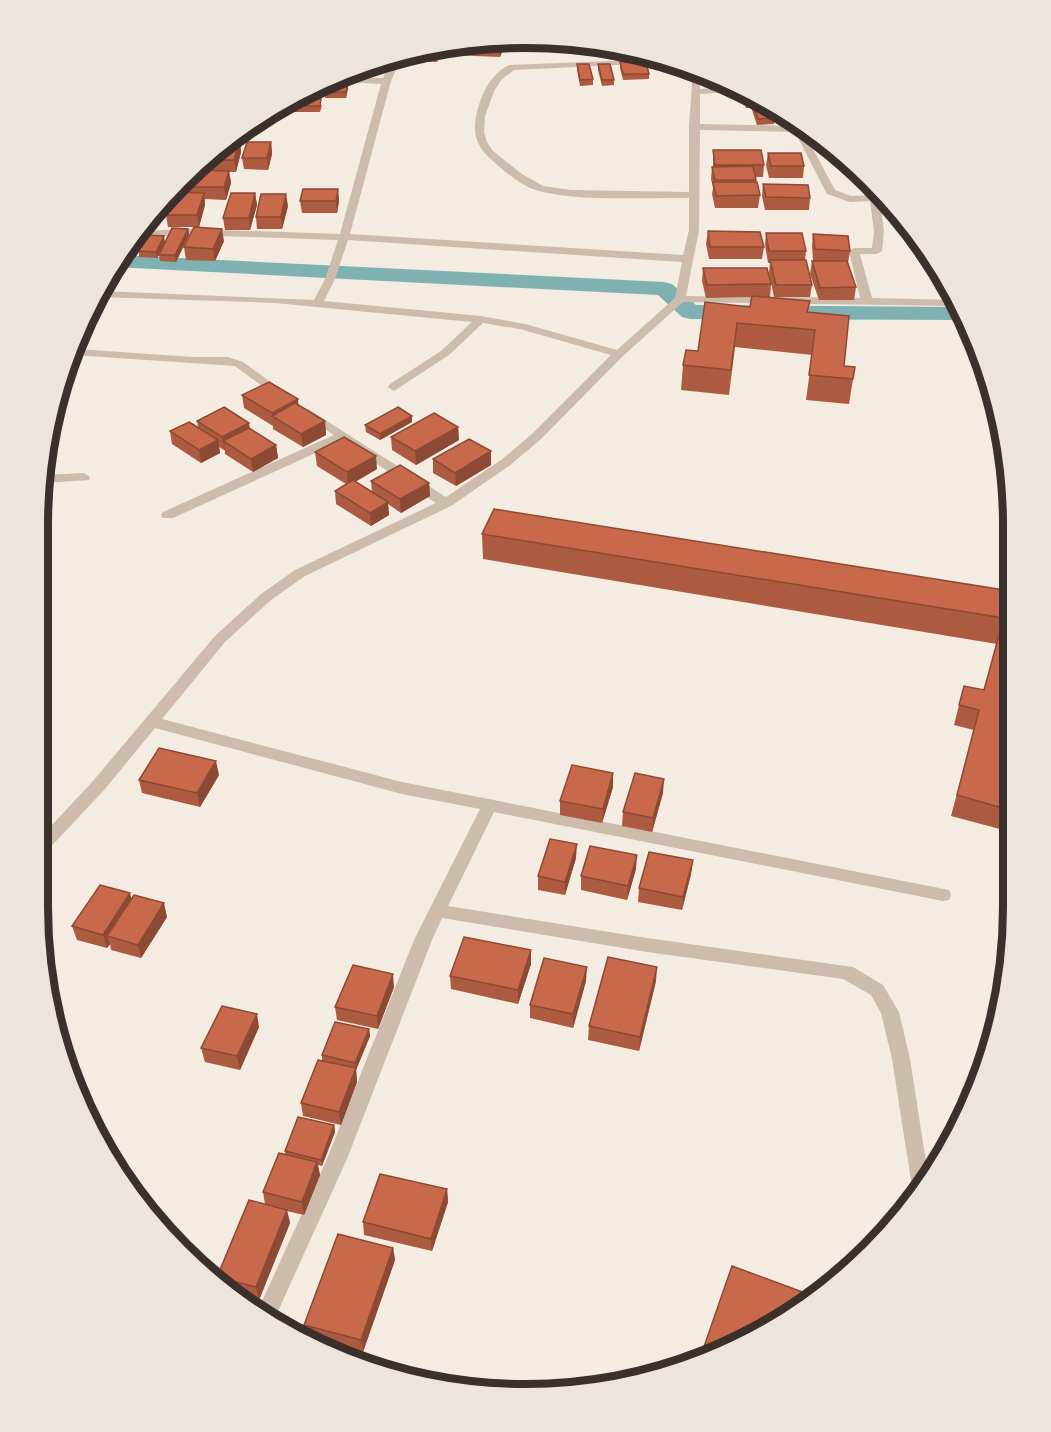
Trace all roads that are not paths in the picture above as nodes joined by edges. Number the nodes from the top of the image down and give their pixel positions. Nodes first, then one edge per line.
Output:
1 (641, 62) edge
2 (393, 67) edge
3 (696, 79) edge
4 (353, 80) edge
5 (386, 81) junction
6 (722, 90) edge
7 (696, 92) junction
8 (694, 127) junction
9 (792, 129) edge
10 (807, 140) edge
11 (695, 195) junction
12 (873, 198) edge
13 (880, 206) edge
14 (148, 234) edge
15 (344, 237) junction
16 (688, 259) junction
17 (108, 294) edge
18 (678, 302) junction
19 (867, 302) junction
20 (318, 303) junction
21 (948, 303) edge
22 (481, 319) junction
23 (80, 352) edge
24 (620, 354) junction
25 (394, 387) dead end
26 (342, 436) junction
27 (84, 477) dead end
28 (50, 479) edge
29 (446, 503) junction
30 (168, 515) dead end
31 (153, 722) junction
32 (490, 805) junction
33 (48, 839) edge
34 (943, 895) dead end
35 (438, 911) junction
36 (919, 1178) edge
37 (269, 1309) edge

1 - 11 street
2 - 5 street
3 - 7 street
4 - 5 street
5 - 15 street
6 - 7 street
7 - 8 street
8 - 9 street
8 - 11 street
10 - 12 street
11 - 16 street
13 - 19 street
14 - 15 street
15 - 16 street
15 - 20 street
16 - 18 street
17 - 20 street
18 - 19 street
18 - 24 street
19 - 21 street
20 - 22 street
22 - 24 street
22 - 25 street
23 - 26 street
24 - 29 street
26 - 29 street
26 - 30 street
27 - 28 street
29 - 31 street
31 - 32 street
31 - 33 street
32 - 34 street
32 - 35 street
35 - 36 street
35 - 37 street

